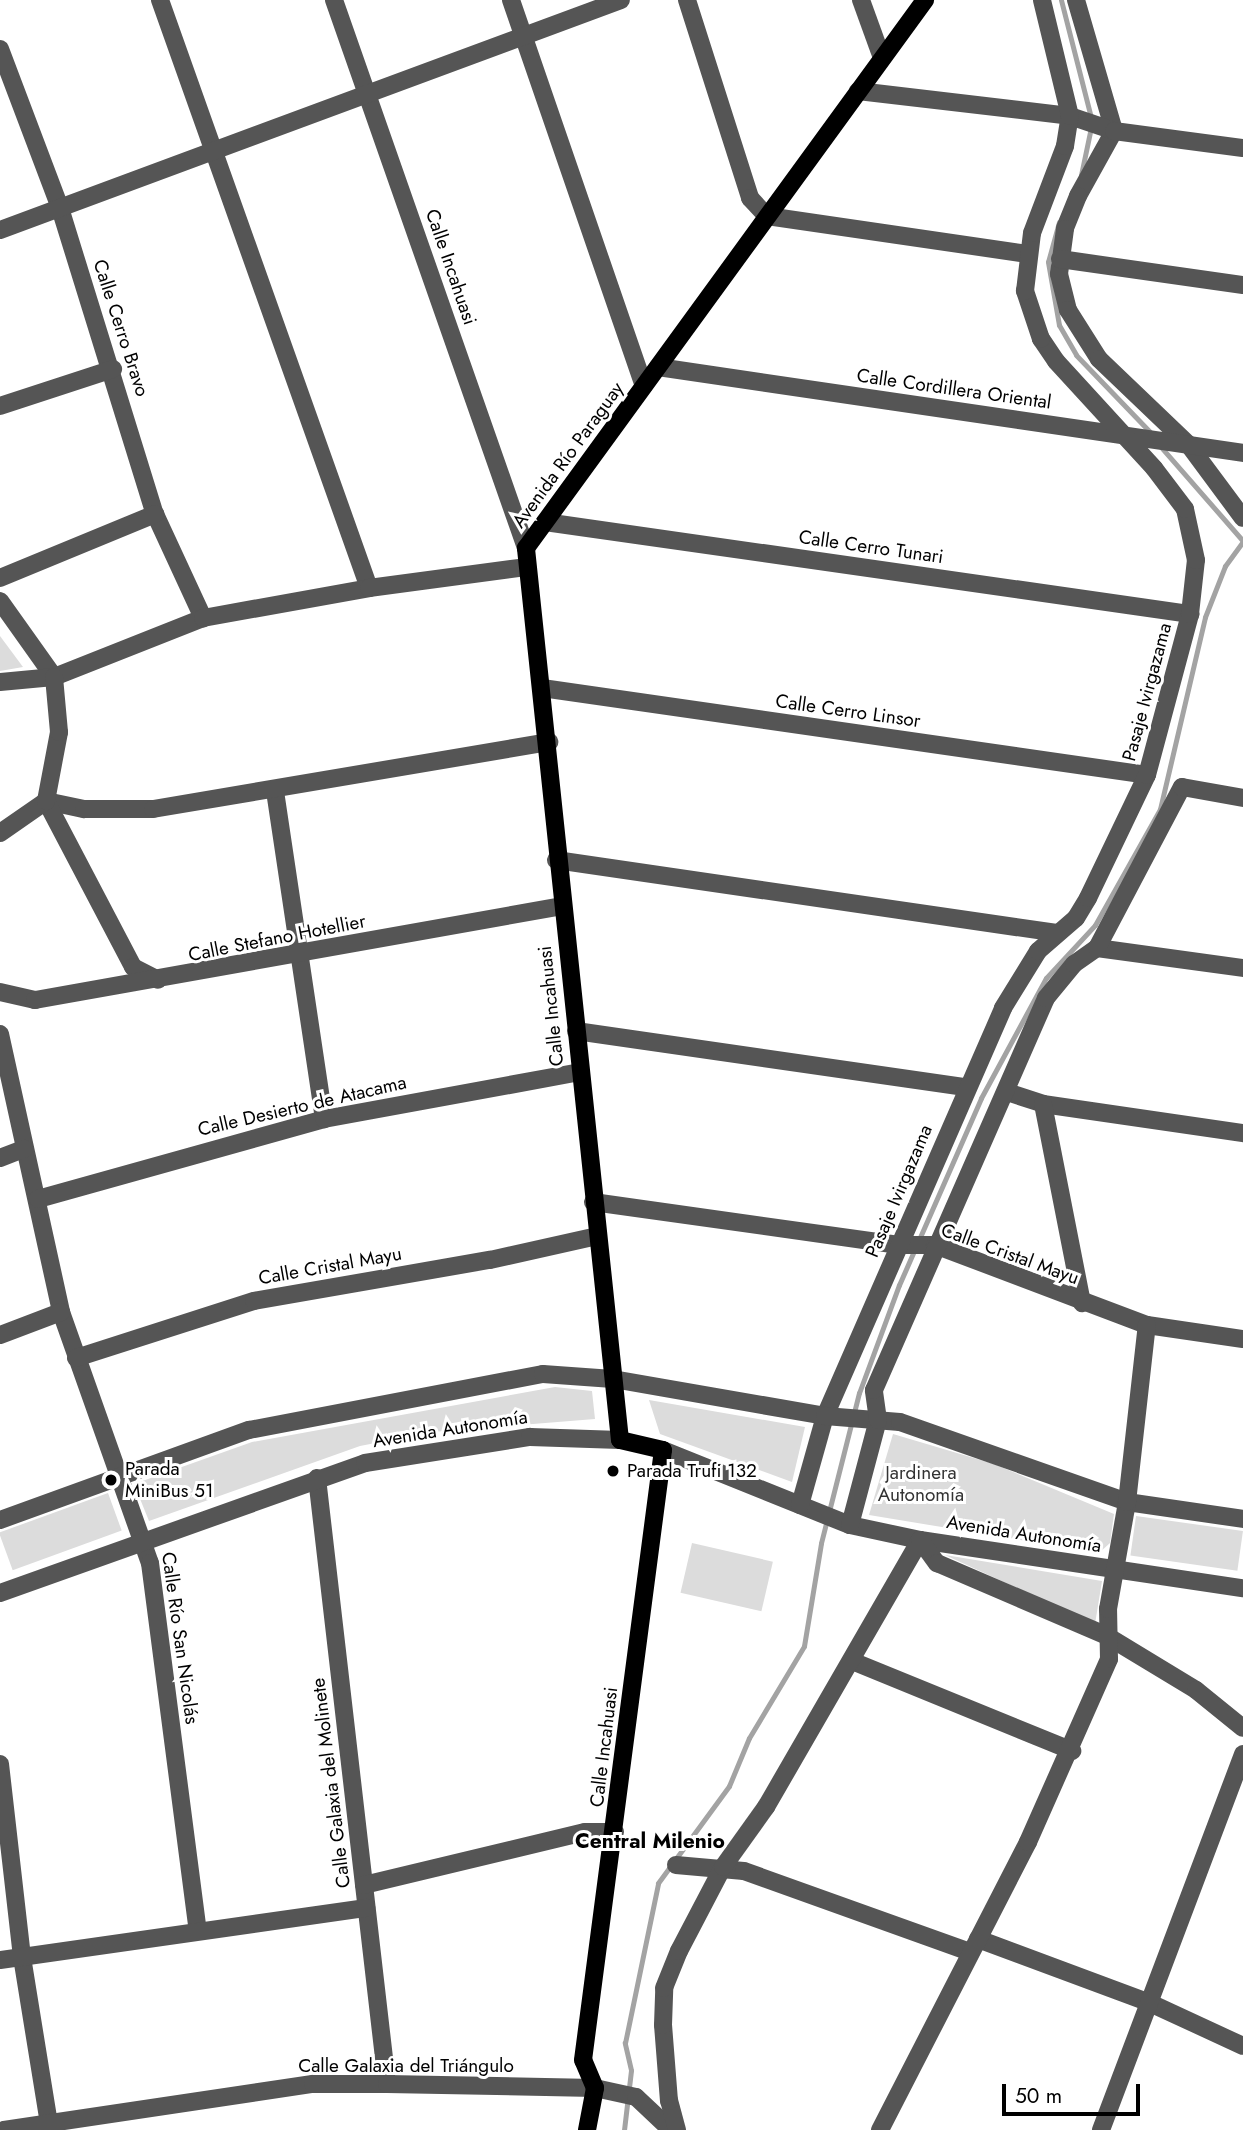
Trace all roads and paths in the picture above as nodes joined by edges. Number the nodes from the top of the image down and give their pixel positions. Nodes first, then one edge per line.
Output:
1 (160, 0) edge
2 (334, 0) edge
3 (511, 0) edge
4 (621, 0) edge
5 (687, 0) edge
6 (861, 0) edge
7 (925, 0) edge
8 (1042, 0) edge
9 (1076, 0) edge
10 (524, 34) junction
11 (0, 49) edge
12 (882, 58) junction
13 (5, 74) edge
14 (858, 91) junction
15 (369, 95) junction
16 (1070, 116) junction
17 (1114, 131) junction
18 (1243, 148) edge
19 (216, 149) junction
20 (60, 208) junction
21 (767, 216) junction
22 (0, 230) edge
23 (1027, 254) junction
24 (1060, 259) junction
25 (1243, 285) edge
26 (658, 367) junction
27 (113, 369) junction
28 (644, 386) junction
29 (0, 405) edge
30 (1124, 435) junction
31 (1188, 444) junction
32 (1243, 453) edge
33 (155, 514) junction
34 (1243, 518) edge
35 (545, 522) junction
36 (527, 548) junction
37 (526, 567) junction
38 (0, 578) edge
39 (369, 588) junction
40 (0, 601) edge
41 (1190, 614) junction
42 (203, 618) junction
43 (54, 677) junction
44 (0, 682) edge
45 (542, 688) junction
46 (549, 741) junction
47 (1147, 775) junction
48 (275, 791) junction
49 (1243, 798) edge
50 (46, 801) junction
51 (0, 833) edge
52 (556, 860) junction
53 (562, 906) junction
54 (1057, 933) junction
55 (1097, 948) junction
56 (299, 955) junction
57 (1243, 968) edge
58 (158, 980) junction
59 (0, 992) edge
60 (576, 1031) junction
61 (0, 1034) edge
62 (579, 1072) junction
63 (967, 1087) junction
64 (1007, 1092) junction
65 (1043, 1104) junction
66 (324, 1119) junction
67 (1243, 1133) edge
68 (24, 1149) junction
69 (0, 1158) edge
70 (38, 1199) junction
71 (593, 1202) junction
72 (597, 1236) junction
73 (899, 1245) junction
74 (935, 1245) junction
75 (1082, 1303) junction
76 (61, 1312) junction
77 (1147, 1325) junction
78 (0, 1335) edge
79 (1243, 1339) edge
80 (76, 1358) junction
81 (613, 1379) junction
82 (825, 1416) junction
83 (878, 1420) junction
84 (620, 1440) junction
85 (663, 1450) junction
86 (118, 1477) junction
87 (317, 1478) junction
88 (1127, 1502) junction
89 (800, 1505) junction
90 (1243, 1519) edge
91 (0, 1520) edge
92 (850, 1525) junction
93 (920, 1539) junction
94 (144, 1541) junction
95 (1116, 1569) junction
96 (1243, 1588) edge
97 (0, 1593) edge
98 (1107, 1636) junction
99 (852, 1661) junction
100 (1243, 1728) edge
101 (1072, 1751) junction
102 (1243, 1754) edge
103 (0, 1764) edge
104 (1, 1789) edge
105 (615, 1832) junction
106 (676, 1865) dead end
107 (723, 1867) junction
108 (364, 1885) junction
109 (366, 1908) junction
110 (198, 1931) junction
111 (974, 1946) junction
112 (22, 1957) junction
113 (0, 1961) edge
114 (1150, 2003) junction
115 (1243, 2046) edge
116 (387, 2084) junction
117 (595, 2088) junction
118 (50, 2127) edge
119 (4, 2130) edge
120 (587, 2130) edge
121 (671, 2130) edge
122 (677, 2130) edge
123 (880, 2130) edge
124 (1101, 2130) edge

1 - 19 street
2 - 15 street, Calle Incahuasi
3 - 10 street
4 - 10 street
5 - 21 street
6 - 12 street
7 - 12 main road, Avenida Río Paraguay
8 - 16 street
9 - 17 street
10 - 15 street
10 - 28 street
11 - 13 street, Calle Cerro Bravo
12 - 14 main road, Avenida Río Paraguay
13 - 20 street, Calle Cerro Bravo
14 - 16 street
14 - 21 main road, Avenida Río Paraguay
15 - 19 street
15 - 36 street, Calle Incahuasi
16 - 17 street
16 - 23 street, Pasaje Ivirgazama
17 - 18 street
17 - 24 street
19 - 20 street
19 - 39 street
20 - 22 street
20 - 27 street, Calle Cerro Bravo
21 - 23 street
21 - 26 main road, Avenida Río Paraguay
23 - 30 street, Pasaje Ivirgazama
24 - 25 street
24 - 31 street
26 - 28 main road, Avenida Río Paraguay
26 - 30 street, Calle Cordillera Oriental
27 - 29 street
27 - 33 street, Calle Cerro Bravo
28 - 35 main road, Avenida Río Paraguay
30 - 31 street, Calle Cordillera Oriental
30 - 41 street, Pasaje Ivirgazama
31 - 32 street, Calle Cordillera Oriental
31 - 34 street
33 - 38 street
33 - 42 street, Calle Cerro Bravo
35 - 36 main road, Avenida Río Paraguay
35 - 41 street, Calle Cerro Tunari
36 - 37 main road, Avenida Río Paraguay
37 - 39 street
37 - 45 main road, Calle Incahuasi
39 - 42 street
40 - 43 street
41 - 47 street, Pasaje Ivirgazama
42 - 43 street
43 - 44 street
43 - 50 street
45 - 46 main road, Calle Incahuasi
45 - 47 street, Calle Cerro Linsor
46 - 48 street
46 - 52 main road, Calle Incahuasi
47 - 54 street, Pasaje Ivirgazama
48 - 50 street
48 - 56 street
49 - 55 street
50 - 51 street
50 - 58 street
52 - 53 main road, Calle Incahuasi
52 - 54 street
53 - 56 street, Calle Stefano Hotellier
53 - 60 main road, Calle Incahuasi
54 - 63 street, Pasaje Ivirgazama
55 - 57 street
55 - 64 street
56 - 58 street, Calle Stefano Hotellier
56 - 66 street
58 - 59 street, Calle Stefano Hotellier
60 - 62 main road, Calle Incahuasi
60 - 63 street
61 - 68 street, Calle Río San Nicolás
62 - 66 street, Calle Desierto de Atacama
62 - 71 main road, Calle Incahuasi
63 - 73 street, Pasaje Ivirgazama
64 - 65 street
64 - 74 street
65 - 67 street
65 - 75 street
66 - 70 street, Calle Desierto de Atacama
68 - 69 street
68 - 70 street, Calle Río San Nicolás
70 - 76 street, Calle Río San Nicolás
71 - 72 main road, Calle Incahuasi
71 - 73 street, Calle Cristal Mayu
72 - 80 street, Calle Cristal Mayu
72 - 81 main road, Calle Incahuasi
73 - 74 street, Calle Cristal Mayu
73 - 82 street, Pasaje Ivirgazama
74 - 75 street, Calle Cristal Mayu
74 - 83 street
75 - 77 street, Calle Cristal Mayu
76 - 78 street
76 - 80 street, Calle Río San Nicolás
77 - 79 street, Calle Cristal Mayu
77 - 88 street
80 - 86 street, Calle Río San Nicolás
81 - 82 street, Avenida Autonomía
81 - 84 main road, Calle Incahuasi
81 - 86 street, Avenida Autonomía
82 - 83 street, Avenida Autonomía
82 - 89 street, Pasaje Ivirgazama
83 - 88 street, Avenida Autonomía
83 - 92 street
84 - 85 main road, Avenida Autonomía
84 - 87 street, Avenida Autonomía
85 - 89 street, Avenida Autonomía
85 - 105 main road, Calle Incahuasi
86 - 91 street, Avenida Autonomía
86 - 94 street, Calle Río San Nicolás
87 - 94 street, Avenida Autonomía
87 - 108 street, Calle Galaxia del Molinete
88 - 90 street, Avenida Autonomía
88 - 95 street
89 - 92 street, Avenida Autonomía
92 - 93 street, Avenida Autonomía
93 - 95 street, Avenida Autonomía
93 - 98 street
93 - 99 street
94 - 97 street, Avenida Autonomía
94 - 110 street, Calle Río San Nicolás
95 - 96 street, Avenida Autonomía
95 - 98 street
98 - 100 street
98 - 101 street
99 - 101 street
99 - 107 street
101 - 111 street
102 - 114 street
103 - 104 street
104 - 112 street
105 - 108 street
105 - 117 main road, Calle Incahuasi
106 - 107 street
107 - 111 street
107 - 122 street
108 - 109 street, Calle Galaxia del Molinete
109 - 110 street
109 - 116 street, Calle Galaxia del Molinete
110 - 112 street
111 - 114 street
111 - 123 street
112 - 113 street
112 - 118 street
114 - 115 street
114 - 124 street
116 - 117 street, Calle Galaxia del Triángulo
116 - 118 street, Calle Galaxia del Triángulo
117 - 120 main road
117 - 121 street, Calle Galaxia del Triángulo
118 - 119 street, Calle Galaxia del Triángulo

